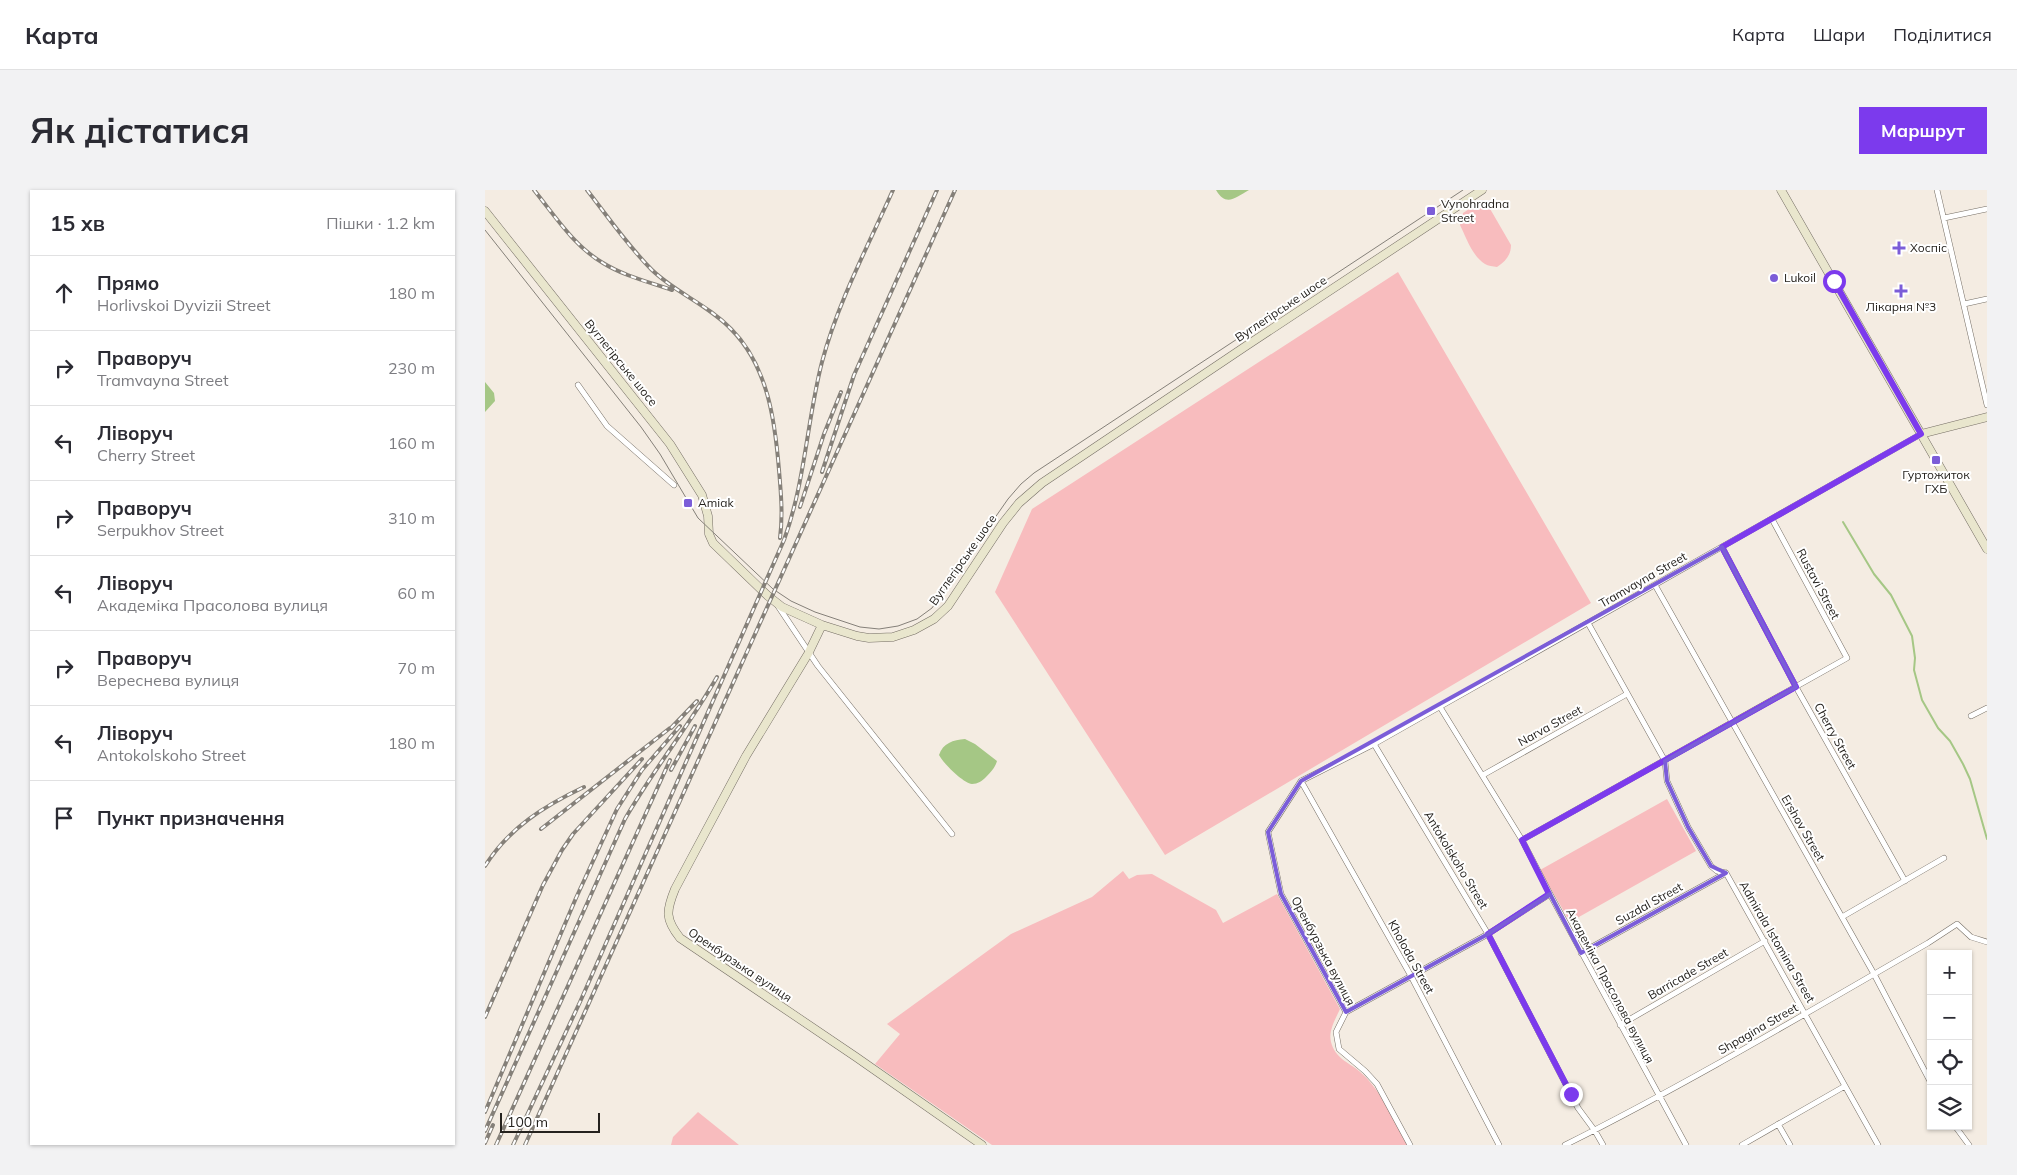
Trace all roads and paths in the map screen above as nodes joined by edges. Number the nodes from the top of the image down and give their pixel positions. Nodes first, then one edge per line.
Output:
1 (1482, 190) edge
2 (1781, 190) edge
3 (1937, 190) edge
4 (1987, 209) edge
5 (485, 211) edge
6 (1944, 218) junction
7 (1987, 299) edge
8 (1963, 304) junction
9 (578, 385) dead end
10 (1987, 406) edge
11 (1987, 417) edge
12 (1921, 434) junction
13 (674, 485) dead end
14 (1772, 518) junction
15 (1722, 547) junction
16 (1987, 549) edge
17 (1655, 585) junction
18 (775, 602) junction
19 (1588, 623) junction
20 (822, 625) junction
21 (808, 653) junction
22 (1796, 687) junction
23 (1627, 694) junction
24 (1440, 707) junction
25 (1987, 708) edge
26 (1971, 716) dead end
27 (1732, 723) junction
28 (1374, 744) junction
29 (1665, 761) junction
30 (1483, 775) junction
31 (1301, 781) junction
32 (952, 834) dead end
33 (1522, 840) junction
34 (1945, 858) dead end
35 (1726, 873) junction
36 (1905, 881) junction
37 (1549, 894) junction
38 (1842, 917) junction
39 (1488, 934) junction
40 (1765, 941) junction
41 (1987, 942) edge
42 (1581, 954) junction
43 (1874, 974) junction
44 (1411, 976) junction
45 (1346, 1012) junction
46 (1806, 1013) junction
47 (1620, 1025) junction
48 (1927, 1074) edge
49 (1845, 1086) junction
50 (1659, 1096) junction
51 (1778, 1124) junction
52 (1958, 1130) edge
53 (1595, 1131) junction
54 (982, 1145) edge
55 (1411, 1145) edge
56 (1499, 1145) edge
57 (1565, 1145) edge
58 (1603, 1145) edge
59 (1686, 1145) edge
60 (1742, 1145) edge
61 (1790, 1145) edge
62 (1878, 1145) edge
63 (1969, 1145) edge

1 - 20 street, Вуглегірське шосе
2 - 12 street
3 - 6 street
4 - 6 street
5 - 18 street, Вуглегірське шосе
6 - 8 street
7 - 8 street
8 - 10 street
9 - 13 street
11 - 12 street
12 - 14 street, Tramvayna Street
12 - 16 street
14 - 15 street, Tramvayna Street
14 - 22 street, Rustavi Street
15 - 17 street, Tramvayna Street
15 - 22 street, Cherry Street
17 - 19 street, Tramvayna Street
17 - 27 street, Ershov Street
18 - 20 street, Вуглегірське шосе
18 - 21 street
19 - 23 street, Admirala Istomina Street
19 - 24 street, Tramvayna Street
20 - 21 street, Оренбурзька вулиця
21 - 32 street
21 - 54 street, Оренбурзька вулиця
22 - 27 street
22 - 36 street, Cherry Street
23 - 29 street, Admirala Istomina Street
23 - 30 street, Narva Street
24 - 28 street, Tramvayna Street
24 - 30 street, Академіка Прасолова вулиця
25 - 26 street
27 - 29 street
27 - 38 street, Ershov Street
28 - 31 street, Tramvayna Street
28 - 39 street, Antokolskoho Street
29 - 33 street
29 - 35 street, Admirala Istomina Street
30 - 33 street, Академіка Прасолова вулиця
31 - 44 street, Kholoda Street
31 - 45 street, Оренбурзька вулиця
33 - 37 street, Академіка Прасолова вулиця
34 - 36 street
35 - 40 street, Admirala Istomina Street
35 - 42 street, Suzdal Street
36 - 38 street
37 - 39 street
37 - 42 street, Академіка Прасолова вулиця
38 - 43 street, Ershov Street
39 - 44 street
39 - 53 street, Antokolskoho Street
40 - 46 street, Admirala Istomina Street
40 - 47 street, Barricade Street
41 - 43 street, Shpagina Street
42 - 47 street, Академіка Прасолова вулиця
43 - 46 street, Shpagina Street
43 - 48 street, Ershov Street
44 - 45 street
44 - 56 street, Kholoda Street
45 - 55 street, Оренбурзька вулиця
46 - 49 street, Admirala Istomina Street
46 - 50 street, Shpagina Street
47 - 50 street, Академіка Прасолова вулиця
49 - 51 street
49 - 62 street, Admirala Istomina Street
50 - 53 street, Shpagina Street
50 - 59 street, Академіка Прасолова вулиця
51 - 60 street
51 - 61 street
52 - 63 street
53 - 57 street, Shpagina Street
53 - 58 street, Antokolskoho Street

